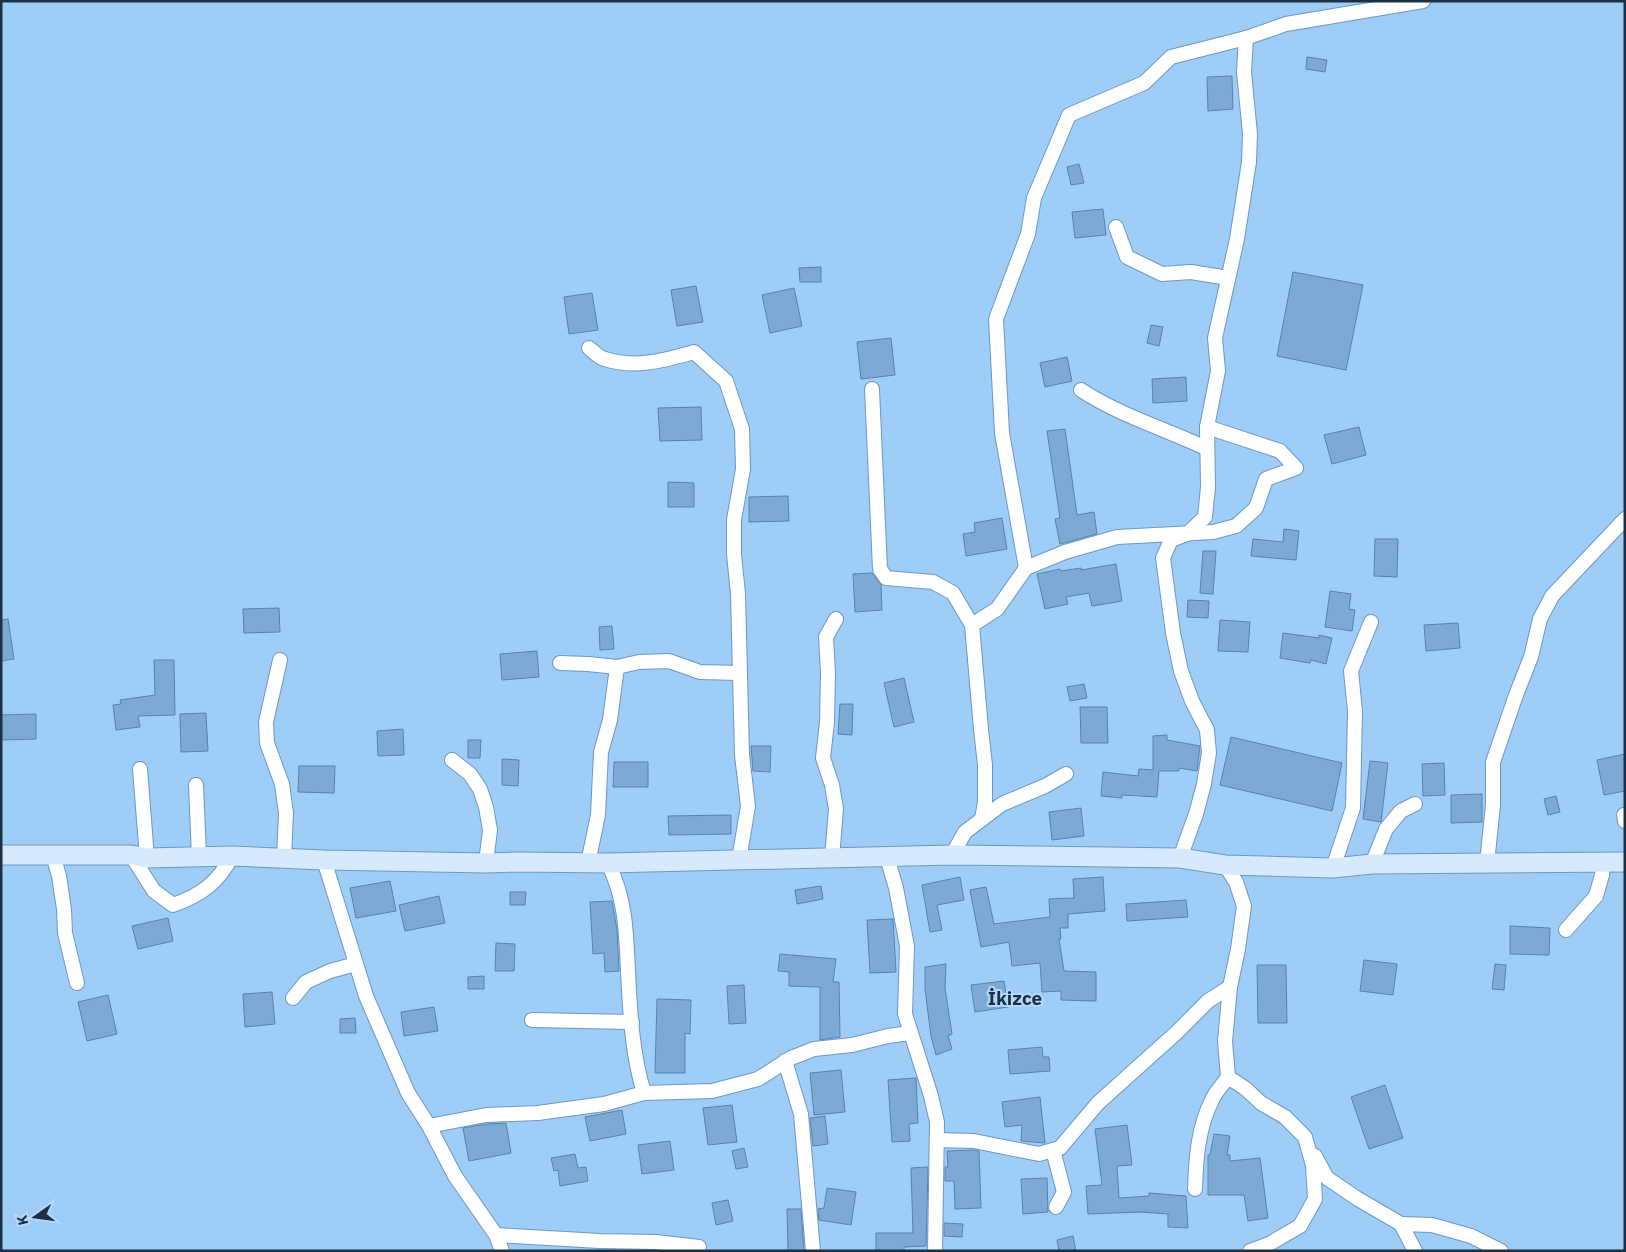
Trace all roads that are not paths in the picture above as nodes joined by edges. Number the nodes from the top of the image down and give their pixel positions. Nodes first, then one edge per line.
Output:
1 (1423, 1) edge
2 (1246, 38) junction
3 (1116, 227) dead end
4 (1228, 278) junction
5 (589, 348) dead end
6 (872, 389) dead end
7 (1081, 390) dead end
8 (1207, 427) junction
9 (1206, 448) junction
10 (1625, 519) edge
11 (1187, 534) junction
12 (1026, 568) junction
13 (836, 619) dead end
14 (1371, 622) dead end
15 (972, 625) junction
16 (280, 660) dead end
17 (560, 663) dead end
18 (617, 667) junction
19 (739, 673) junction
20 (452, 760) dead end
21 (140, 769) dead end
22 (1066, 774) dead end
23 (196, 785) dead end
24 (1415, 804) dead end
25 (1624, 815) edge
26 (982, 818) junction
27 (1625, 821) edge
28 (1, 855) edge
29 (53, 855) junction
30 (952, 855) junction
31 (199, 856) junction
32 (232, 856) junction
33 (139, 857) junction
34 (887, 857) junction
35 (284, 858) junction
36 (832, 858) junction
37 (1180, 858) junction
38 (324, 860) junction
39 (739, 860) junction
40 (608, 862) junction
41 (1603, 862) junction
42 (1625, 862) edge
43 (486, 863) junction
44 (588, 863) junction
45 (1372, 864) junction
46 (1487, 864) junction
47 (1225, 865) junction
48 (1333, 868) junction
49 (1566, 930) dead end
50 (356, 964) junction
51 (76, 983) dead end
52 (1230, 987) junction
53 (293, 998) dead end
54 (532, 1020) dead end
55 (632, 1022) junction
56 (910, 1033) junction
57 (785, 1062) junction
58 (1228, 1077) junction
59 (644, 1093) junction
60 (428, 1126) junction
61 (1305, 1137) junction
62 (937, 1140) junction
63 (1053, 1150) junction
64 (1195, 1189) dead end
65 (1056, 1207) dead end
66 (1401, 1224) junction
67 (496, 1235) junction
68 (699, 1247) dead end
69 (502, 1251) edge
70 (813, 1251) edge
71 (935, 1251) edge
72 (1250, 1251) edge
73 (1415, 1251) edge
74 (1502, 1251) edge

1 - 2 street
2 - 4 street
2 - 12 street
3 - 4 street
4 - 8 street
5 - 19 street
6 - 15 street
7 - 9 street
8 - 9 street
8 - 11 street
9 - 11 street
10 - 46 street
11 - 12 street
11 - 37 street
12 - 15 street
13 - 36 street
14 - 48 street
15 - 26 street
16 - 35 street
17 - 18 street
18 - 19 street
18 - 44 street
19 - 39 street
20 - 43 street
21 - 33 street
22 - 26 street
23 - 31 street
24 - 45 street
25 - 27 street
26 - 30 street
28 - 29 main road
29 - 33 main road
29 - 51 street
30 - 34 main road
30 - 37 main road
31 - 32 main road
31 - 33 main road
32 - 33 street
32 - 35 main road
34 - 36 main road
34 - 56 street
35 - 38 main road
36 - 39 main road
37 - 47 main road
38 - 43 main road
38 - 50 street
39 - 40 main road
40 - 44 main road
40 - 55 street
41 - 42 main road
41 - 46 main road
41 - 49 street
43 - 44 main road
45 - 46 main road
45 - 48 main road
47 - 48 main road
47 - 52 street
50 - 53 street
50 - 60 street
52 - 58 street
52 - 63 street
54 - 55 street
55 - 59 street
56 - 57 street
56 - 62 street
57 - 59 street
57 - 70 street
58 - 61 street
58 - 64 street
59 - 60 street
60 - 67 street
61 - 66 street
61 - 72 street
62 - 63 street
62 - 71 street
63 - 65 street
66 - 73 street
66 - 74 street
67 - 68 street
67 - 69 street

